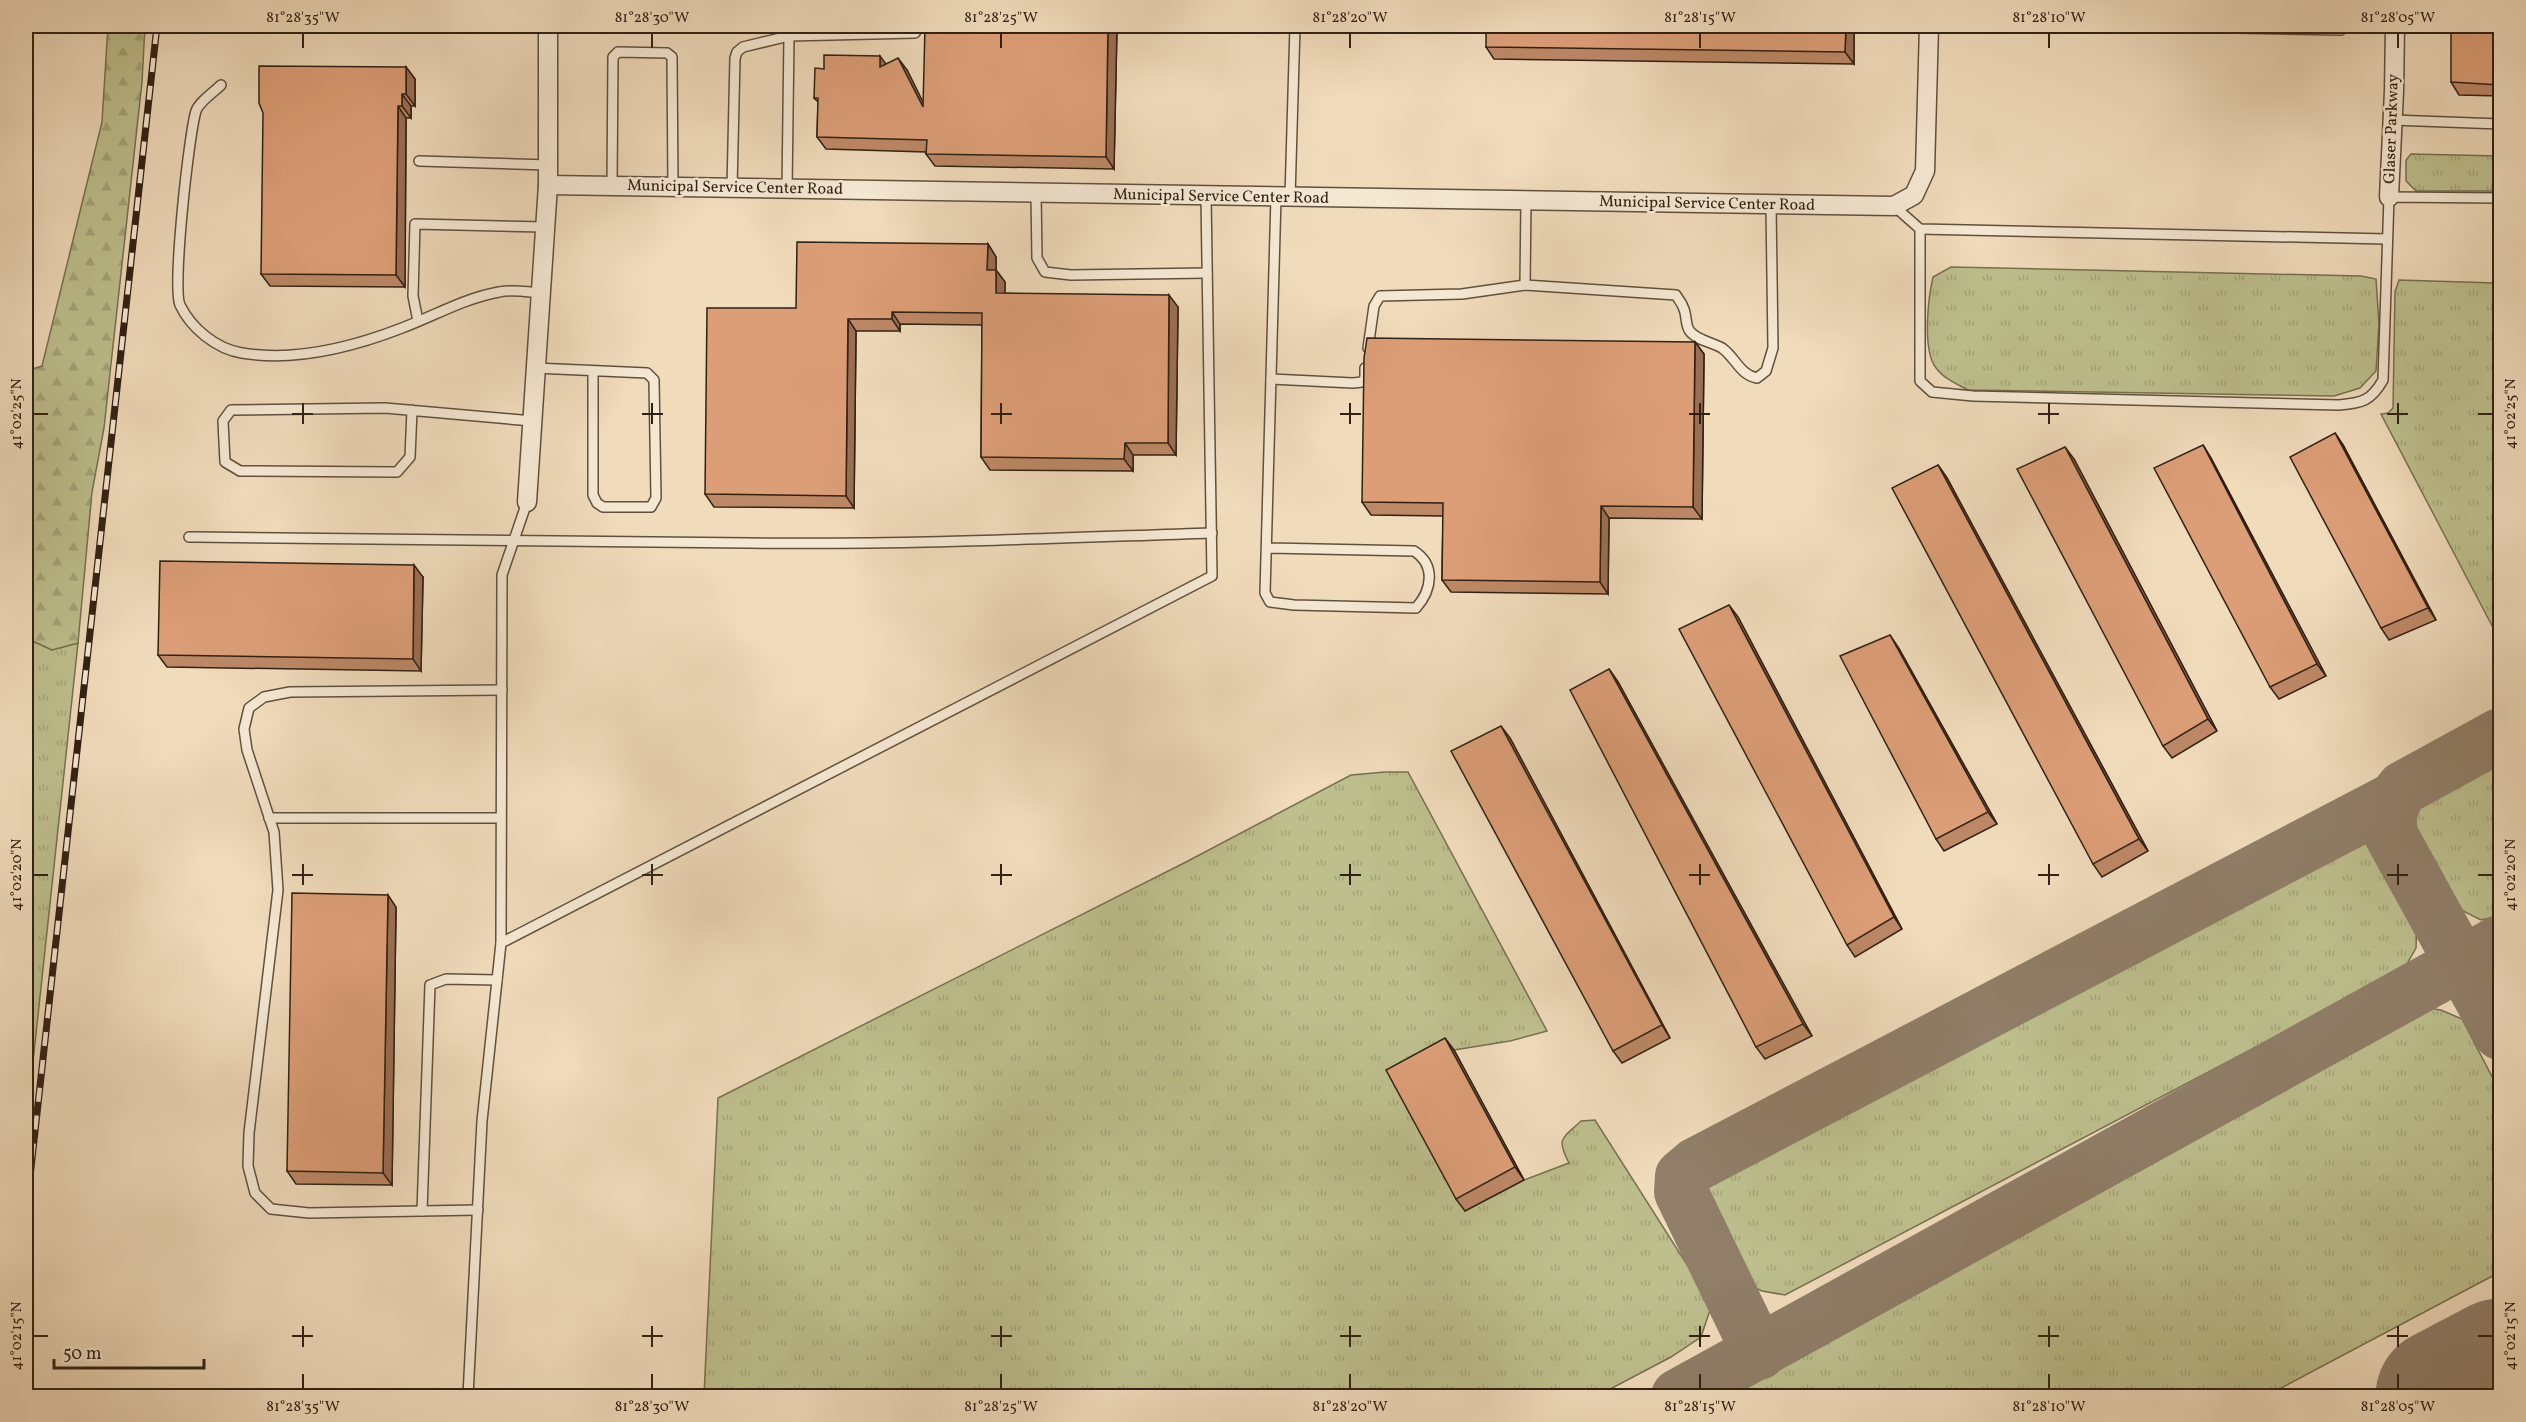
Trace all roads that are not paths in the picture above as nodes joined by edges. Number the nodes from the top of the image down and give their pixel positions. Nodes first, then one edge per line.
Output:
1 (548, 26) edge
2 (807, 26) edge
3 (919, 26) edge
4 (1295, 26) edge
5 (1929, 26) edge
6 (2135, 26) edge
7 (2341, 26) edge
8 (2395, 26) edge
9 (789, 36) junction
10 (221, 85) dead end
11 (2393, 120) junction
12 (2500, 124) edge
13 (419, 161) dead end
14 (548, 165) junction
15 (548, 185) junction
16 (612, 186) junction
17 (673, 187) junction
18 (732, 188) junction
19 (787, 189) junction
20 (1036, 194) junction
21 (1206, 197) junction
22 (1283, 197) junction
23 (2389, 197) junction
24 (2500, 198) edge
25 (1526, 201) junction
26 (1771, 205) junction
27 (1894, 206) junction
28 (545, 226) junction
29 (1920, 229) junction
30 (2387, 239) junction
31 (1207, 273) junction
32 (1525, 285) junction
33 (540, 293) junction
34 (418, 321) junction
35 (536, 368) junction
36 (592, 371) junction
37 (1271, 379) junction
38 (412, 410) junction
39 (532, 421) junction
40 (527, 502) joint
41 (1212, 533) junction
42 (189, 537) dead end
43 (515, 539) junction
44 (1267, 548) junction
45 (502, 690) junction
46 (501, 818) junction
47 (269, 819) junction
48 (501, 943) junction
49 (497, 980) junction
50 (478, 1210) junction
51 (422, 1211) junction
52 (468, 1396) edge

1 - 14 street
2 - 9 lane
3 - 9 lane
4 - 22 lane
5 - 27 street
6 - 7 lane
8 - 11 street, Glaser Parkway
9 - 18 lane
9 - 19 lane
10 - 34 lane
11 - 12 lane
11 - 23 street, Glaser Parkway
13 - 14 lane
14 - 15 street
15 - 16 street, Municipal Service Center Road
15 - 28 street
16 - 17 street, Municipal Service Center Road
16 - 17 lane
17 - 18 street, Municipal Service Center Road
18 - 19 street, Municipal Service Center Road
19 - 20 street, Municipal Service Center Road
20 - 21 street, Municipal Service Center Road
20 - 31 lane
21 - 22 street, Municipal Service Center Road
21 - 31 lane
22 - 25 street, Municipal Service Center Road
22 - 37 lane
23 - 24 lane
23 - 30 lane
25 - 26 street, Municipal Service Center Road
25 - 32 lane
26 - 27 street, Municipal Service Center Road
26 - 32 lane
27 - 29 lane
28 - 33 street
28 - 34 lane
29 - 30 lane
29 - 30 lane
31 - 41 lane
32 - 37 lane
33 - 34 lane
33 - 35 street
35 - 36 lane
35 - 39 street
36 - 36 lane
37 - 44 lane
38 - 38 lane
38 - 39 lane
39 - 40 street
40 - 43 lane
41 - 43 lane
41 - 48 lane
42 - 43 lane
43 - 45 lane
44 - 44 lane
45 - 46 lane
45 - 47 lane
46 - 47 lane
46 - 48 lane
47 - 51 lane
48 - 49 lane
49 - 50 lane
49 - 51 lane
50 - 51 lane
50 - 52 lane

